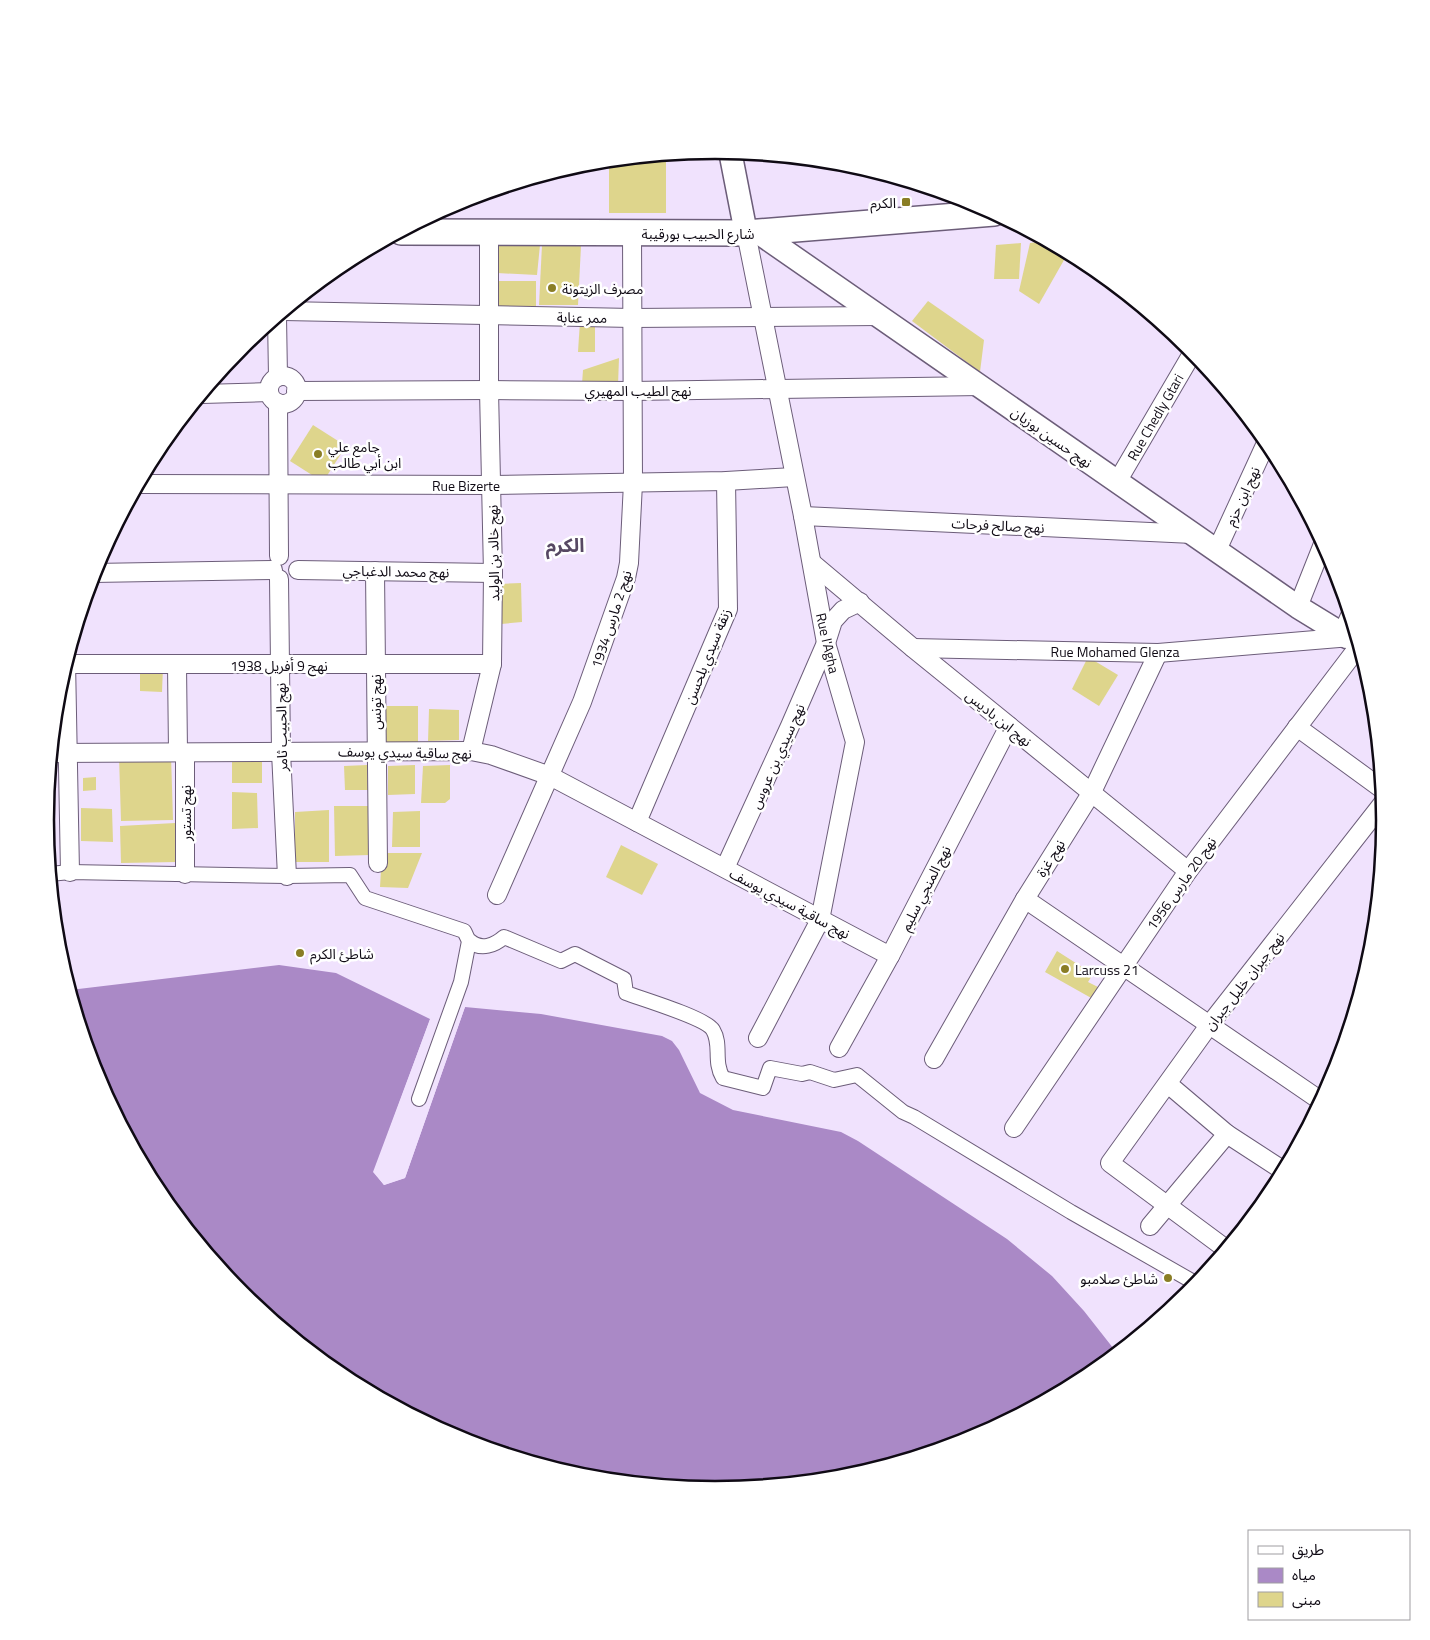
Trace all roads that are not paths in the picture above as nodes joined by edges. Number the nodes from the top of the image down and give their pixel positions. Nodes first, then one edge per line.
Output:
1 (732, 159) edge
2 (979, 214) edge
3 (413, 232) edge
4 (489, 232) junction
5 (632, 232) junction
6 (752, 233) junction
7 (293, 311) edge
8 (489, 315) junction
9 (763, 316) junction
10 (879, 316) junction
11 (632, 318) junction
12 (277, 325) edge
13 (1189, 359) edge
14 (278, 377) junction
15 (980, 386) junction
16 (777, 389) junction
17 (489, 390) junction
18 (296, 391) junction
19 (632, 391) junction
20 (209, 394) edge
21 (274, 398) junction
22 (1262, 449) edge
23 (794, 476) junction
24 (726, 481) junction
25 (1117, 482) junction
26 (279, 483) junction
27 (634, 483) junction
28 (145, 484) edge
29 (492, 485) junction
30 (803, 516) junction
31 (1193, 534) junction
32 (1217, 550) junction
33 (1319, 553) edge
34 (812, 563) junction
35 (277, 568) junction
36 (375, 570) junction
37 (102, 573) edge
38 (493, 573) junction
39 (860, 602) junction
40 (1298, 607) junction
41 (1348, 630) edge
42 (1349, 631) edge
43 (1349, 634) edge
44 (826, 643) junction
45 (913, 648) junction
46 (1158, 654) junction
47 (73, 663) edge
48 (177, 664) junction
49 (492, 664) junction
50 (280, 665) junction
51 (375, 665) junction
52 (62, 717) edge
53 (1008, 726) junction
54 (1297, 727) junction
55 (376, 751) junction
56 (471, 751) junction
57 (181, 752) junction
58 (281, 752) junction
59 (59, 753) edge
60 (550, 776) junction
61 (1375, 784) edge
62 (1092, 792) junction
63 (1376, 812) edge
64 (637, 822) junction
65 (378, 864) dead end
66 (725, 868) junction
67 (1188, 871) junction
68 (70, 872) junction
69 (56, 873) edge
70 (185, 874) junction
71 (287, 876) junction
72 (497, 895) dead end
73 (1025, 898) junction
74 (820, 920) junction
75 (469, 941) junction
76 (890, 956) junction
77 (1124, 965) junction
78 (1210, 1024) junction
79 (758, 1038) dead end
80 (839, 1048) dead end
81 (934, 1059) dead end
82 (1168, 1084) junction
83 (1315, 1097) edge
84 (419, 1099) dead end
85 (1014, 1128) dead end
86 (1227, 1134) junction
87 (1278, 1166) edge
88 (1168, 1206) junction
89 (1150, 1226) dead end
90 (1221, 1245) edge
91 (1190, 1280) edge

1 - 6 street
2 - 6 main road, شارع الحبيب بورقيبة
3 - 4 main road, شارع الحبيب بورقيبة
4 - 5 main road, شارع الحبيب بورقيبة
4 - 8 street, نهج خالد بن الوليد
5 - 6 main road, شارع الحبيب بورقيبة
5 - 11 street, نهج 2 مارس 1934
6 - 9 street, Rue l'Agha
6 - 10 street, نهج حسين بوزيان
7 - 8 street, ممر عنابة
8 - 11 street, ممر عنابة
8 - 17 street, نهج خالد بن الوليد
9 - 10 street, ممر عنابة
9 - 11 street, ممر عنابة
9 - 16 street, Rue l'Agha
10 - 15 street, نهج حسين بوزيان
11 - 19 street, نهج 2 مارس 1934
12 - 14 street
13 - 25 street, Rue Chedly Gtari
14 - 18 street
14 - 21 street
15 - 16 street, نهج الطيب المهيري
15 - 25 street, نهج حسين بوزيان
16 - 19 street, نهج الطيب المهيري
16 - 23 street, Rue l'Agha
17 - 18 street, نهج الطيب المهيري
17 - 19 street, نهج الطيب المهيري
17 - 29 street, نهج خالد بن الوليد
18 - 21 street
19 - 27 street, نهج 2 مارس 1934
20 - 21 street
21 - 26 street, نهج الحبيب ثامر
22 - 32 street, نهج ابن حزم
23 - 24 street, Rue Bizerte
23 - 30 street, Rue l'Agha
24 - 27 street, Rue Bizerte
24 - 64 street, زنقة سيدي بلحسن
25 - 31 street, نهج حسين بوزيان
26 - 28 street, Rue Bizerte
26 - 29 street, Rue Bizerte
26 - 35 street, نهج الحبيب ثامر
27 - 29 street, Rue Bizerte
27 - 60 street, نهج 2 مارس 1934
29 - 38 street, نهج خالد بن الوليد
30 - 31 street, نهج صالح فرحات
30 - 34 street, Rue l'Agha
31 - 32 street, نهج حسين بوزيان
32 - 40 street, نهج حسين بوزيان
33 - 40 street
34 - 39 street, نهج ابن باديس
34 - 44 street, Rue l'Agha
35 - 36 street, نهج محمد الدغباجي
35 - 37 street
35 - 50 street, نهج الحبيب ثامر
36 - 38 street, نهج محمد الدغباجي
36 - 51 street, نهج تونس
38 - 49 street, نهج خالد بن الوليد
39 - 44 street, نهج سيدي بن عروس
39 - 45 street, نهج ابن باديس
40 - 41 street, نهج حسين بوزيان
42 - 46 street, Rue Mohamed Glenza
43 - 54 street, نهج 20 مارس 1956
44 - 66 street, نهج سيدي بن عروس
44 - 74 street, Rue l'Agha
45 - 46 street, Rue Mohamed Glenza
45 - 53 street, نهج ابن باديس
46 - 62 street, نهج غزة
47 - 48 street, نهج 9 أفريل 1938
48 - 50 street, نهج 9 أفريل 1938
48 - 57 street, نهج تستور
49 - 51 street, نهج 9 أفريل 1938
49 - 56 street, نهج خالد بن الوليد
50 - 51 street, نهج 9 أفريل 1938
50 - 58 street, نهج الحبيب ثامر
51 - 55 street, نهج تونس
52 - 59 street
53 - 62 street, نهج ابن باديس
53 - 76 street, نهج المنجي سليم
54 - 61 street
54 - 67 street, نهج 20 مارس 1956
55 - 56 street, نهج ساقية سيدي يوسف
55 - 58 street, نهج ساقية سيدي يوسف
55 - 65 street, نهج تونس
56 - 60 street, نهج ساقية سيدي يوسف
57 - 58 street, نهج ساقية سيدي يوسف
57 - 59 street, نهج ساقية سيدي يوسف
57 - 70 street, نهج تستور
58 - 71 street, نهج الحبيب ثامر
59 - 68 street
60 - 64 street, نهج ساقية سيدي يوسف
60 - 72 street, نهج 2 مارس 1934
62 - 67 street, نهج ابن باديس
62 - 73 street, نهج غزة
63 - 78 street, نهج جبران خليل جبران
64 - 66 street, نهج ساقية سيدي يوسف
66 - 74 street, نهج ساقية سيدي يوسف
67 - 77 street, نهج 20 مارس 1956
68 - 69 street
68 - 70 street
70 - 71 street
71 - 75 street
73 - 77 street
73 - 81 street, نهج غزة
74 - 76 street, نهج ساقية سيدي يوسف
74 - 79 street, Rue l'Agha
75 - 84 street
75 - 91 street
76 - 80 street, نهج المنجي سليم
77 - 78 street
77 - 85 street, نهج 20 مارس 1956
78 - 82 street, نهج جبران خليل جبران
78 - 83 street
82 - 86 street
82 - 88 street, نهج جبران خليل جبران
86 - 87 street
86 - 88 street
88 - 89 street
88 - 90 street

